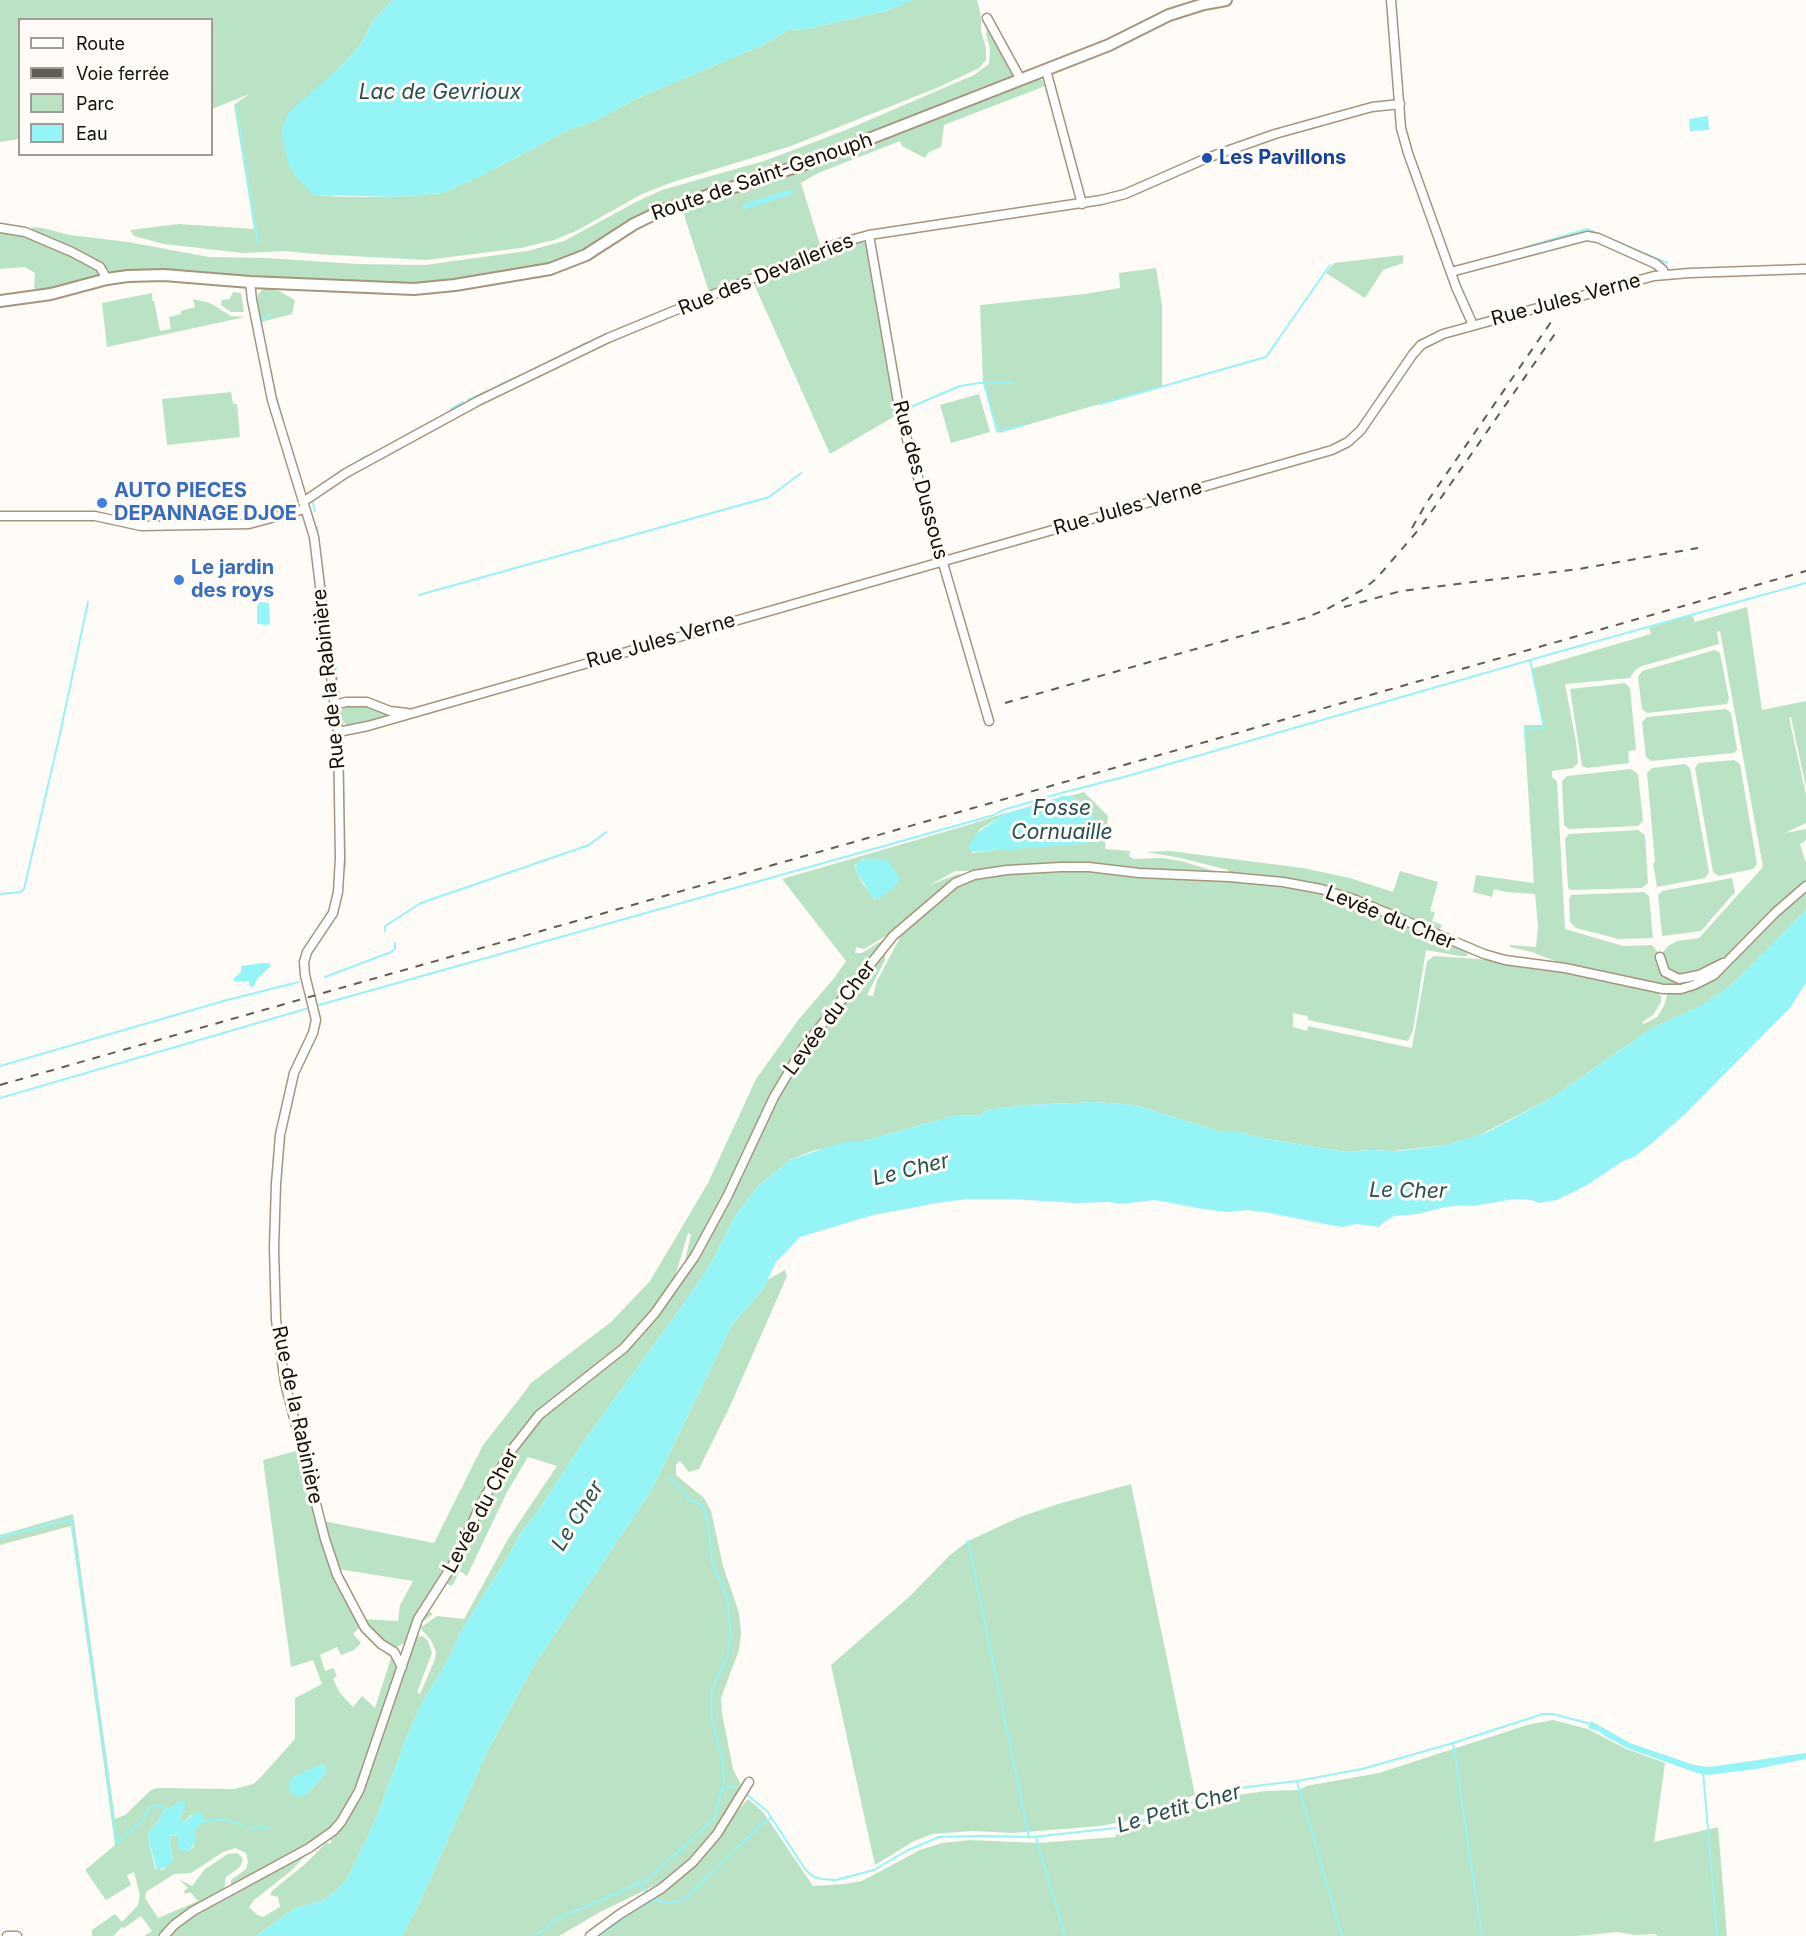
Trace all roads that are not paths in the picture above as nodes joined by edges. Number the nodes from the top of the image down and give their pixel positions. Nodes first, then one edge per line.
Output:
1 (1226, 0) edge
2 (1391, 0) edge
3 (987, 18) dead end
4 (1046, 70) junction
5 (1021, 80) junction
6 (1400, 104) junction
7 (1082, 204) junction
8 (0, 228) edge
9 (870, 235) junction
10 (1806, 269) edge
11 (1451, 272) junction
12 (1664, 275) junction
13 (107, 279) junction
14 (250, 282) junction
15 (0, 301) edge
16 (1473, 326) junction
17 (304, 505) junction
18 (0, 516) edge
19 (941, 561) junction
20 (334, 705) junction
21 (410, 713) junction
22 (989, 721) dead end
23 (338, 732) junction
24 (1806, 886) edge
25 (1660, 957) dead end
26 (1693, 981) junction
27 (409, 1644) junction
28 (393, 1652) junction
29 (402, 1667) junction
30 (749, 1782) dead end
31 (7, 1936) edge
32 (17, 1936) edge
33 (164, 1936) edge
34 (590, 1936) edge

1 - 4 street, Route de Saint-Genouph
2 - 6 street
3 - 5 street
4 - 5 street, Route de Saint-Genouph
4 - 7 street
5 - 14 street, Route de Saint-Genouph
6 - 7 street, Rue des Devalleries
6 - 11 street
7 - 9 street, Rue des Devalleries
8 - 13 street
9 - 17 street, Rue des Devalleries
9 - 19 street, Rue des Dussous
10 - 12 street, Rue Jules Verne
11 - 12 street
11 - 16 street
12 - 16 street, Rue Jules Verne
13 - 14 street, Route de Saint-Genouph
13 - 15 street, Route de Saint-Genouph
14 - 17 street, Rue de la Rabinière
16 - 19 street, Rue Jules Verne
17 - 18 street, Rue des Devalleries
17 - 20 street, Rue de la Rabinière
19 - 21 street, Rue Jules Verne
19 - 22 street, Rue des Dussous
20 - 21 street, Rue Jules Verne
20 - 23 street, Rue de la Rabinière
21 - 23 street, Rue Jules Verne
23 - 28 street, Rue de la Rabinière
24 - 26 street, Levée du Cher
25 - 26 street
26 - 27 street, Levée du Cher
27 - 28 street
27 - 29 street, Levée du Cher
28 - 29 street, Rue de la Rabinière
29 - 33 street, Levée du Cher
30 - 34 street
31 - 32 street

